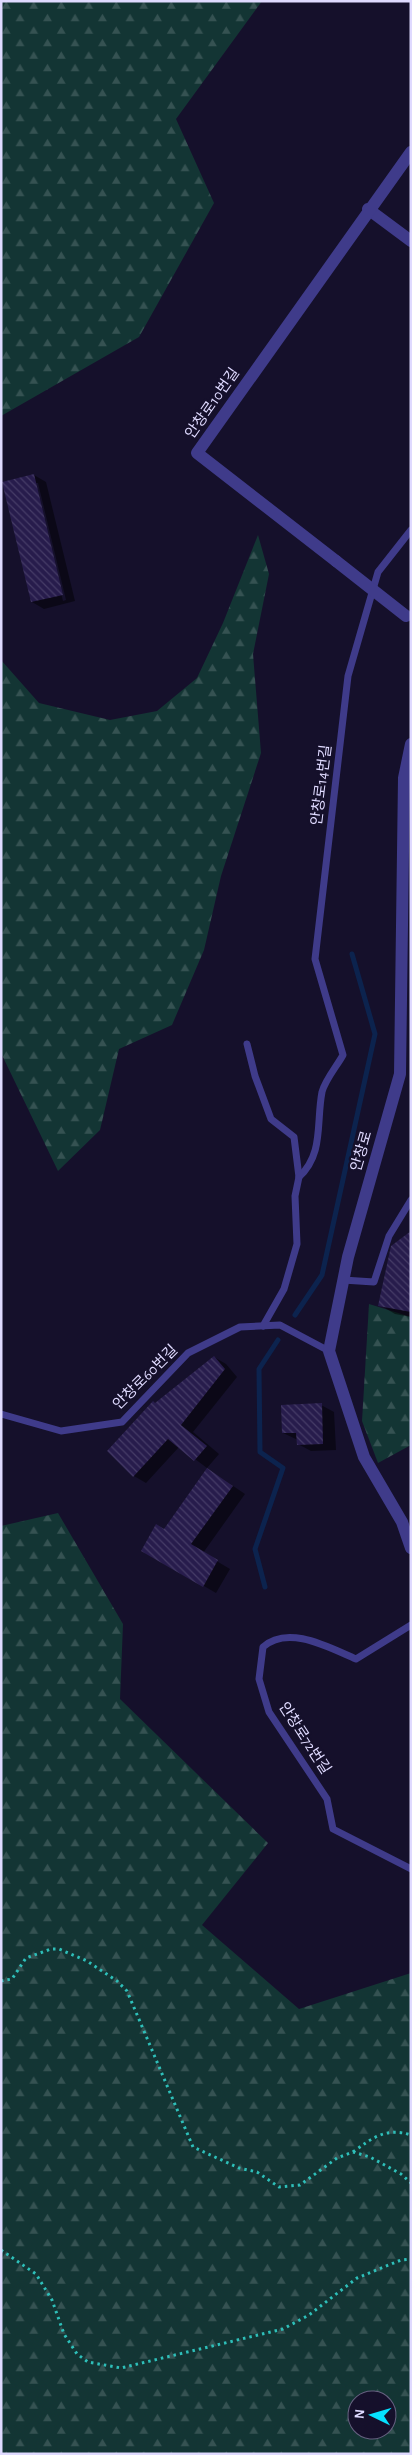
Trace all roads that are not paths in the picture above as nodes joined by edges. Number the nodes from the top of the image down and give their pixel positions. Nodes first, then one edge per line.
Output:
1 (411, 152) edge
2 (368, 209) junction
3 (411, 241) edge
4 (411, 530) edge
5 (409, 617) edge
6 (411, 744) edge
7 (248, 1044) dead end
8 (300, 1177) junction
9 (411, 1200) edge
10 (343, 1280) junction
11 (263, 1326) junction
12 (330, 1351) junction
13 (1, 1414) edge
14 (411, 1548) edge
15 (411, 1625) edge
16 (411, 1869) edge

1 - 2 street, 안창로10번길
2 - 3 street
2 - 5 street, 안창로10번길, bridge
4 - 8 lane, 안창로14번길
6 - 10 street, 안창로
7 - 8 lane
8 - 11 lane
9 - 10 lane
10 - 12 street, 안창로
11 - 12 lane, 안창로60번길
11 - 13 lane, 안창로60번길
12 - 14 street, 안창로
15 - 16 lane, 안창로72번길

